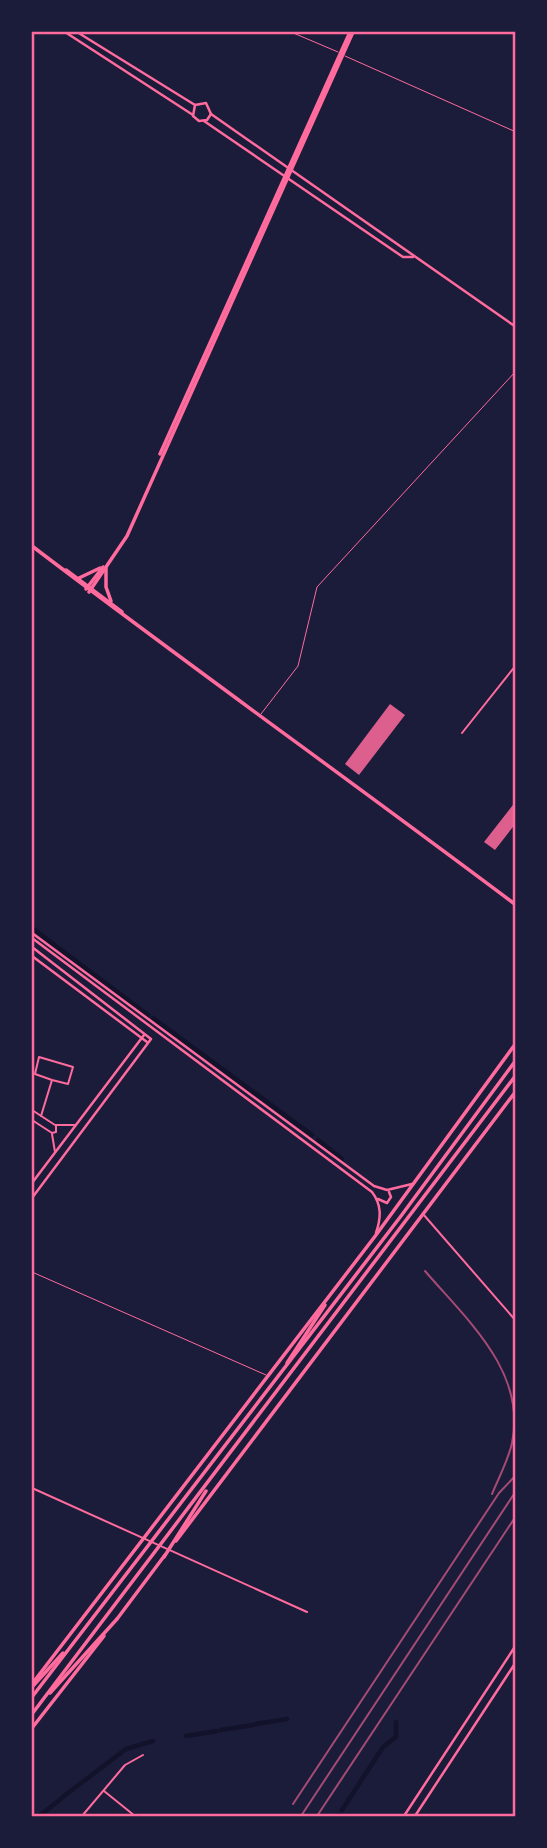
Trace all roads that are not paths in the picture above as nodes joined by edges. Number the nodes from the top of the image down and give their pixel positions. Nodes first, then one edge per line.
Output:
1 (65, 32) edge
2 (77, 32) edge
3 (291, 32) edge
4 (351, 32) edge
5 (342, 54) junction
6 (194, 105) junction
7 (211, 114) junction
8 (193, 115) junction
9 (204, 121) junction
10 (516, 132) edge
11 (289, 169) junction
12 (286, 176) junction
13 (413, 257) junction
14 (516, 327) edge
15 (516, 371) edge
16 (32, 545) edge
17 (54, 563) junction
18 (106, 566) junction
19 (79, 578) junction
20 (89, 589) junction
21 (115, 605) junction
22 (125, 616) junction
23 (516, 665) edge
24 (261, 715) junction
25 (462, 733) dead end
26 (516, 905) edge
27 (32, 936) edge
28 (32, 947) edge
29 (32, 956) edge
30 (144, 1036) junction
31 (516, 1043) edge
32 (516, 1060) edge
33 (516, 1075) edge
34 (52, 1080) junction
35 (516, 1091) edge
36 (32, 1110) edge
37 (41, 1116) junction
38 (32, 1120) edge
39 (56, 1125) junction
40 (76, 1125) junction
41 (52, 1133) junction
42 (313, 1142) junction
43 (310, 1146) junction
44 (55, 1152) junction
45 (32, 1183) edge
46 (414, 1184) junction
47 (387, 1190) junction
48 (32, 1198) edge
49 (378, 1199) junction
50 (423, 1213) junction
51 (376, 1235) junction
52 (32, 1272) edge
53 (333, 1291) junction
54 (516, 1321) edge
55 (267, 1376) junction
56 (278, 1377) junction
57 (219, 1469) junction
58 (32, 1488) edge
59 (164, 1557) junction
60 (307, 1612) dead end
61 (117, 1619) junction
62 (81, 1634) junction
63 (516, 1646) edge
64 (516, 1662) edge
65 (493, 1681) junction
66 (500, 1685) junction
67 (32, 1686) edge
68 (32, 1697) edge
69 (41, 1701) junction
70 (32, 1714) edge
71 (32, 1728) edge
72 (143, 1755) dead end
73 (441, 1760) junction
74 (449, 1764) junction
75 (103, 1791) junction
76 (416, 1799) junction
77 (423, 1803) junction
78 (82, 1816) edge
79 (135, 1816) edge
80 (404, 1816) edge
81 (415, 1816) edge

1 - 8 street
2 - 6 street
3 - 5 lane
4 - 5 main road
5 - 10 lane
5 - 11 main road
6 - 7 street
6 - 8 street
7 - 9 street
7 - 11 street
8 - 9 street
9 - 12 street
11 - 12 main road
11 - 13 street
12 - 13 street
12 - 18 main road
13 - 14 street
15 - 24 lane
16 - 17 main road
17 - 19 main road
17 - 20 main road
18 - 19 main road
18 - 20 main road
18 - 21 main road
19 - 20 main road
20 - 21 main road
20 - 22 main road
21 - 22 main road
22 - 24 main road
23 - 25 street
24 - 26 main road
27 - 42 street
27 - 43 street
28 - 30 street
29 - 30 street
30 - 40 street
30 - 48 street
31 - 46 main road
32 - 56 main road
33 - 57 main road
34 - 34 street
34 - 37 street
35 - 50 main road
36 - 37 street
37 - 39 street
38 - 41 street
39 - 40 street
39 - 41 street
40 - 44 street
41 - 44 street
42 - 43 street
42 - 47 street
43 - 49 street
44 - 45 street
46 - 47 street
46 - 51 main road
47 - 49 street
49 - 51 street
50 - 54 street
50 - 59 main road
51 - 53 main road
52 - 55 lane
53 - 55 main road
53 - 56 main road
55 - 67 main road
56 - 62 main road
57 - 59 main road
57 - 69 main road
58 - 60 street
59 - 61 main road
61 - 69 main road
61 - 71 main road
62 - 67 main road
62 - 68 main road
63 - 65 street
64 - 66 street
65 - 66 street
65 - 73 street
66 - 74 street
69 - 70 main road
72 - 75 street
73 - 74 street
73 - 76 street
74 - 77 street
75 - 78 street
75 - 79 street
76 - 77 street
76 - 80 street
77 - 81 street

